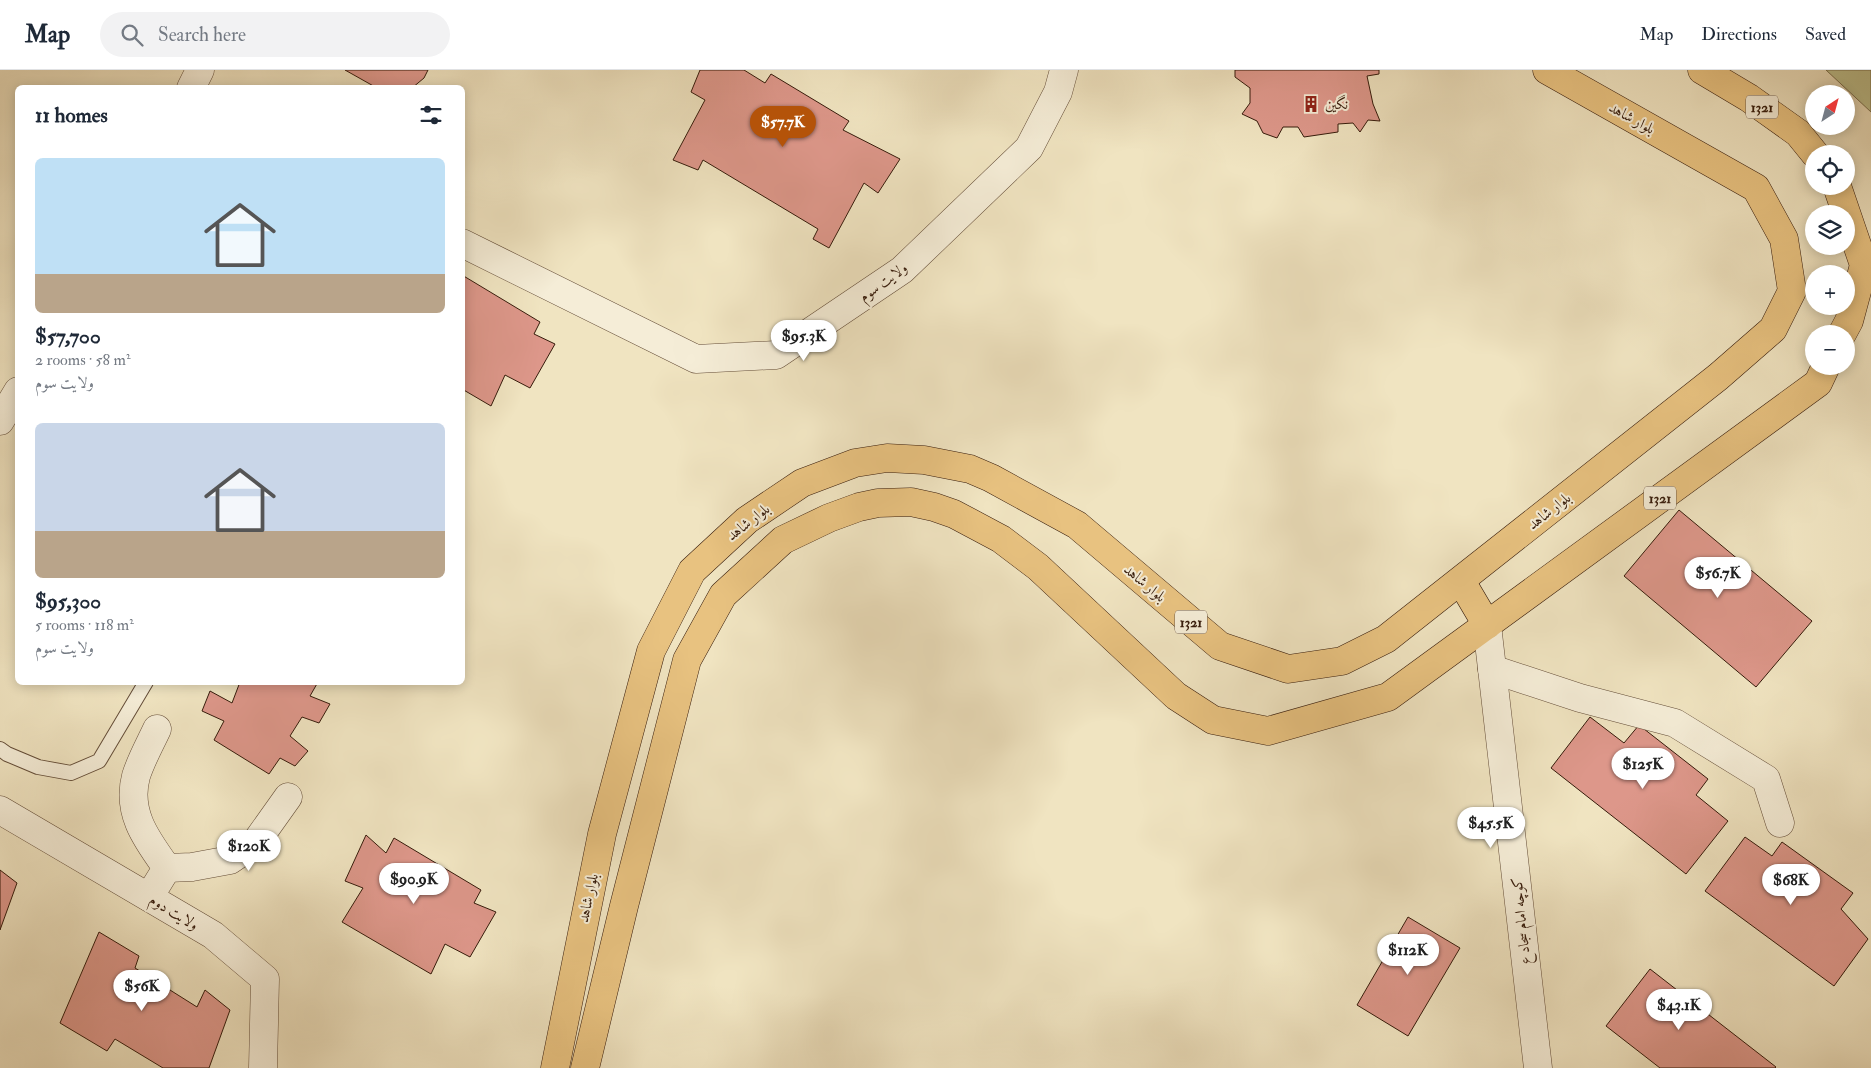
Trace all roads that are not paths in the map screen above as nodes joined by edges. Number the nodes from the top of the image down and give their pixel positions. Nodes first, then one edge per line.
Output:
1 (200, 70) edge
2 (1547, 70) edge
3 (1702, 70) edge
4 (1061, 81) edge
5 (192, 85) edge
6 (1808, 145) edge
7 (1840, 195) edge
8 (465, 244) edge
9 (1846, 325) edge
10 (1822, 375) edge
11 (15, 396) edge
12 (0, 421) edge
13 (1461, 581) junction
14 (1487, 625) junction
15 (1492, 669) junction
16 (144, 685) edge
17 (157, 729) dead end
18 (2, 757) edge
19 (288, 797) dead end
20 (0, 810) edge
21 (1780, 823) dead end
22 (167, 868) junction
23 (149, 897) junction
24 (556, 1062) edge
25 (589, 1066) edge
26 (262, 1068) edge
27 (1538, 1068) edge

1 - 5 street
2 - 13 main road, بلوار شاهد / 1321
3 - 6 main road, 1321
4 - 8 street, ولایت سوم
7 - 9 main road
10 - 14 main road, 1321
11 - 12 street
13 - 14 main road
13 - 24 main road, بلوار شاهد / 1321
14 - 15 street, کوچه امام سجاد ع
14 - 25 main road, 1321
15 - 21 street
15 - 27 street, کوچه امام سجاد ع
16 - 18 lane
17 - 22 street
19 - 22 street
20 - 23 street, ولایت دوم
22 - 23 street
23 - 26 street, ولایت دوم
24 - 25 main road

